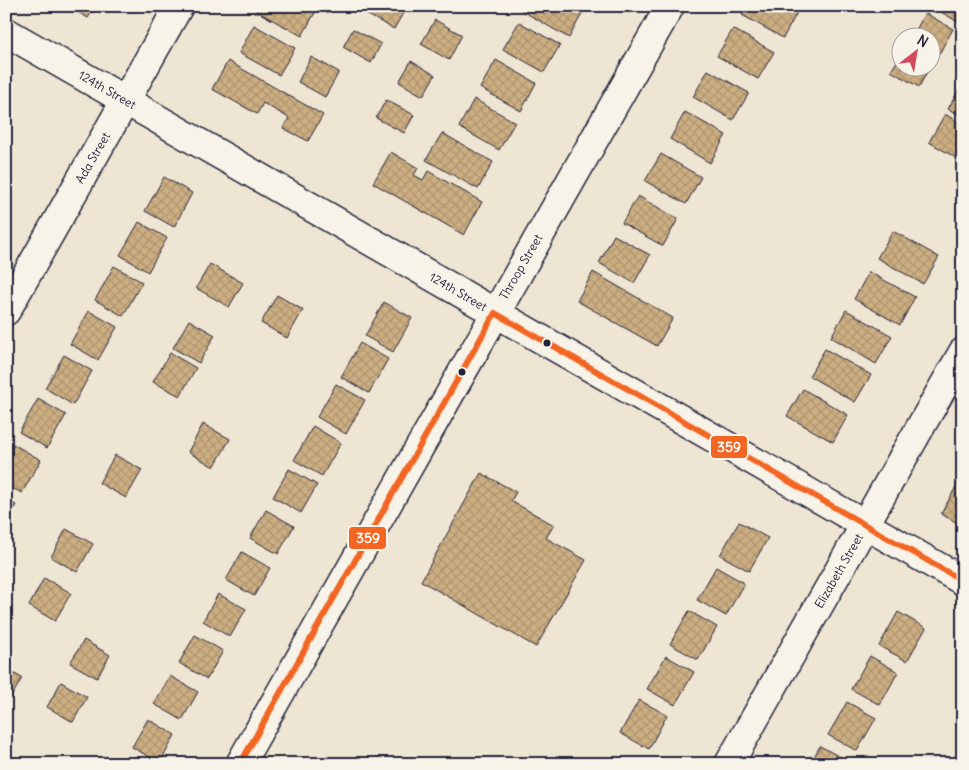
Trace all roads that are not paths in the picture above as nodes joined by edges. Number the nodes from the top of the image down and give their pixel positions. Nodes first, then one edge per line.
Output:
1 (179, 6) edge
2 (670, 6) edge
3 (6, 32) edge
4 (125, 100) junction
5 (6, 311) edge
6 (495, 313) junction
7 (963, 352) edge
8 (865, 525) junction
9 (963, 581) edge
10 (240, 764) edge
11 (729, 764) edge

1 - 4 street, Ada Street
2 - 6 street, Throop Street
3 - 4 street, 124th Street
4 - 5 street, Ada Street
4 - 6 street, 124th Street
6 - 8 street, 124th Street
6 - 10 street, Throop Street
7 - 8 street, Elizabeth Street
8 - 9 street, 124th Street
8 - 11 street, Elizabeth Street

